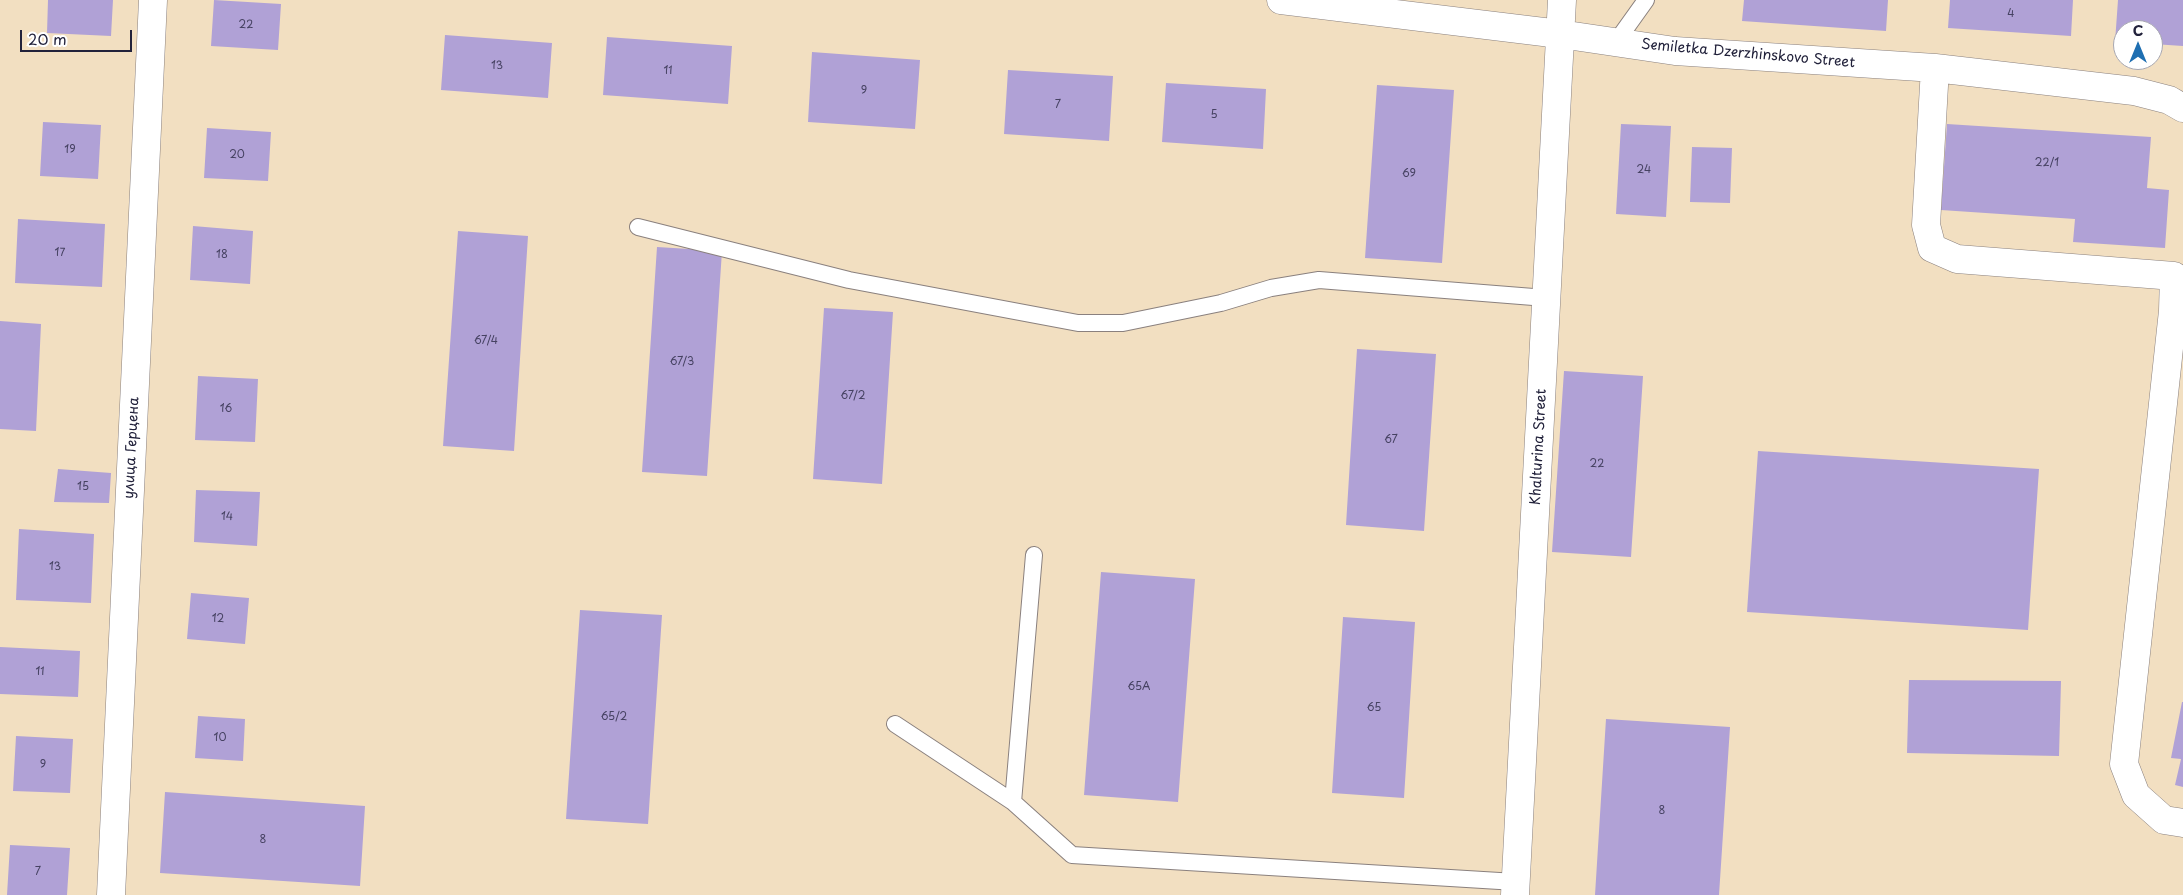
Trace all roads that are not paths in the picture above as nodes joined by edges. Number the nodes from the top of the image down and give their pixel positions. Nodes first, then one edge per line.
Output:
1 (153, 0) edge
2 (1281, 0) edge
3 (1562, 0) edge
4 (1646, 0) edge
5 (1560, 34) junction
6 (1616, 42) junction
7 (1934, 68) junction
8 (2183, 108) edge
9 (638, 227) dead end
10 (2178, 276) edge
11 (1546, 298) junction
12 (1034, 555) dead end
13 (895, 724) dead end
14 (1013, 802) junction
15 (2183, 823) edge
16 (1515, 888) edge
17 (111, 895) edge

1 - 17 street, улица Герцена
2 - 5 street, Semiletka Dzerzhinskovo Street
3 - 5 street, Khalturina Street
4 - 6 lane
5 - 6 street, Semiletka Dzerzhinskovo Street
5 - 11 street, Khalturina Street
6 - 7 street, Semiletka Dzerzhinskovo Street
7 - 8 street, Semiletka Dzerzhinskovo Street
7 - 10 street
9 - 11 lane
10 - 15 street
11 - 16 street, Khalturina Street
12 - 14 lane
13 - 14 lane
14 - 16 lane

